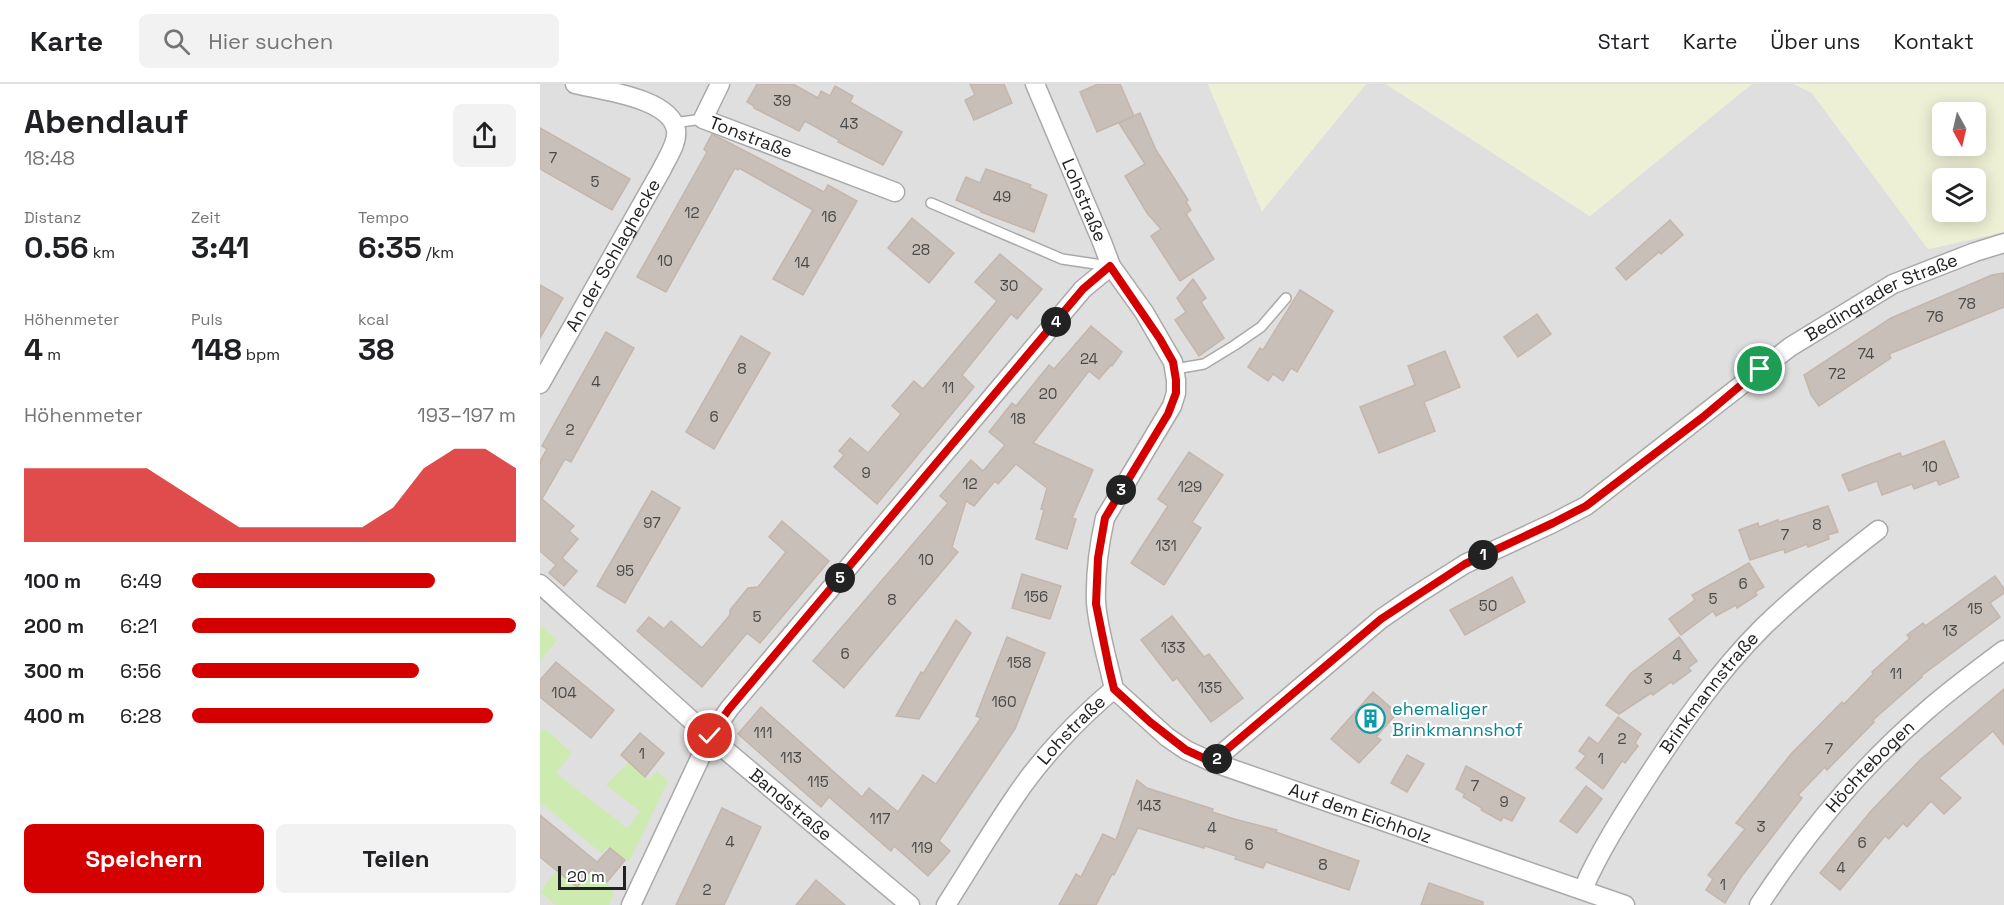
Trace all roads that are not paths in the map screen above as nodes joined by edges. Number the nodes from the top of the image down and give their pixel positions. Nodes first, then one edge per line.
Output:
1 (575, 84) edge
2 (720, 84) edge
3 (1035, 84) edge
4 (703, 119) junction
5 (674, 123) junction
6 (895, 192) dead end
7 (931, 203) dead end
8 (2004, 243) edge
9 (1110, 266) junction
10 (1286, 298) dead end
11 (1175, 369) junction
12 (540, 384) edge
13 (1878, 530) dead end
14 (540, 584) edge
15 (2004, 650) edge
16 (1114, 689) junction
17 (710, 736) junction
18 (1212, 762) junction
19 (1584, 889) junction
20 (631, 905) edge
21 (910, 905) edge
22 (946, 905) edge
23 (1625, 905) edge
24 (1759, 905) edge

1 - 5 street
2 - 4 street
3 - 9 street, Lohstraße
4 - 5 lane, Tonstraße
4 - 6 street, Tonstraße
5 - 12 street, An der Schlaghecke
7 - 9 lane
8 - 18 street, Bedingrader Straße
9 - 11 street, Lohstraße
9 - 17 street
10 - 11 lane
11 - 16 street, Lohstraße
13 - 19 street, Brinkmannstraße
14 - 17 street, Bandstraße
15 - 24 street, Höchtebogen
16 - 18 street, Auf dem Eichholz
16 - 22 street, Lohstraße
17 - 20 street
17 - 21 street, Bandstraße
18 - 19 street, Auf dem Eichholz
19 - 23 street, Auf dem Eichholz

